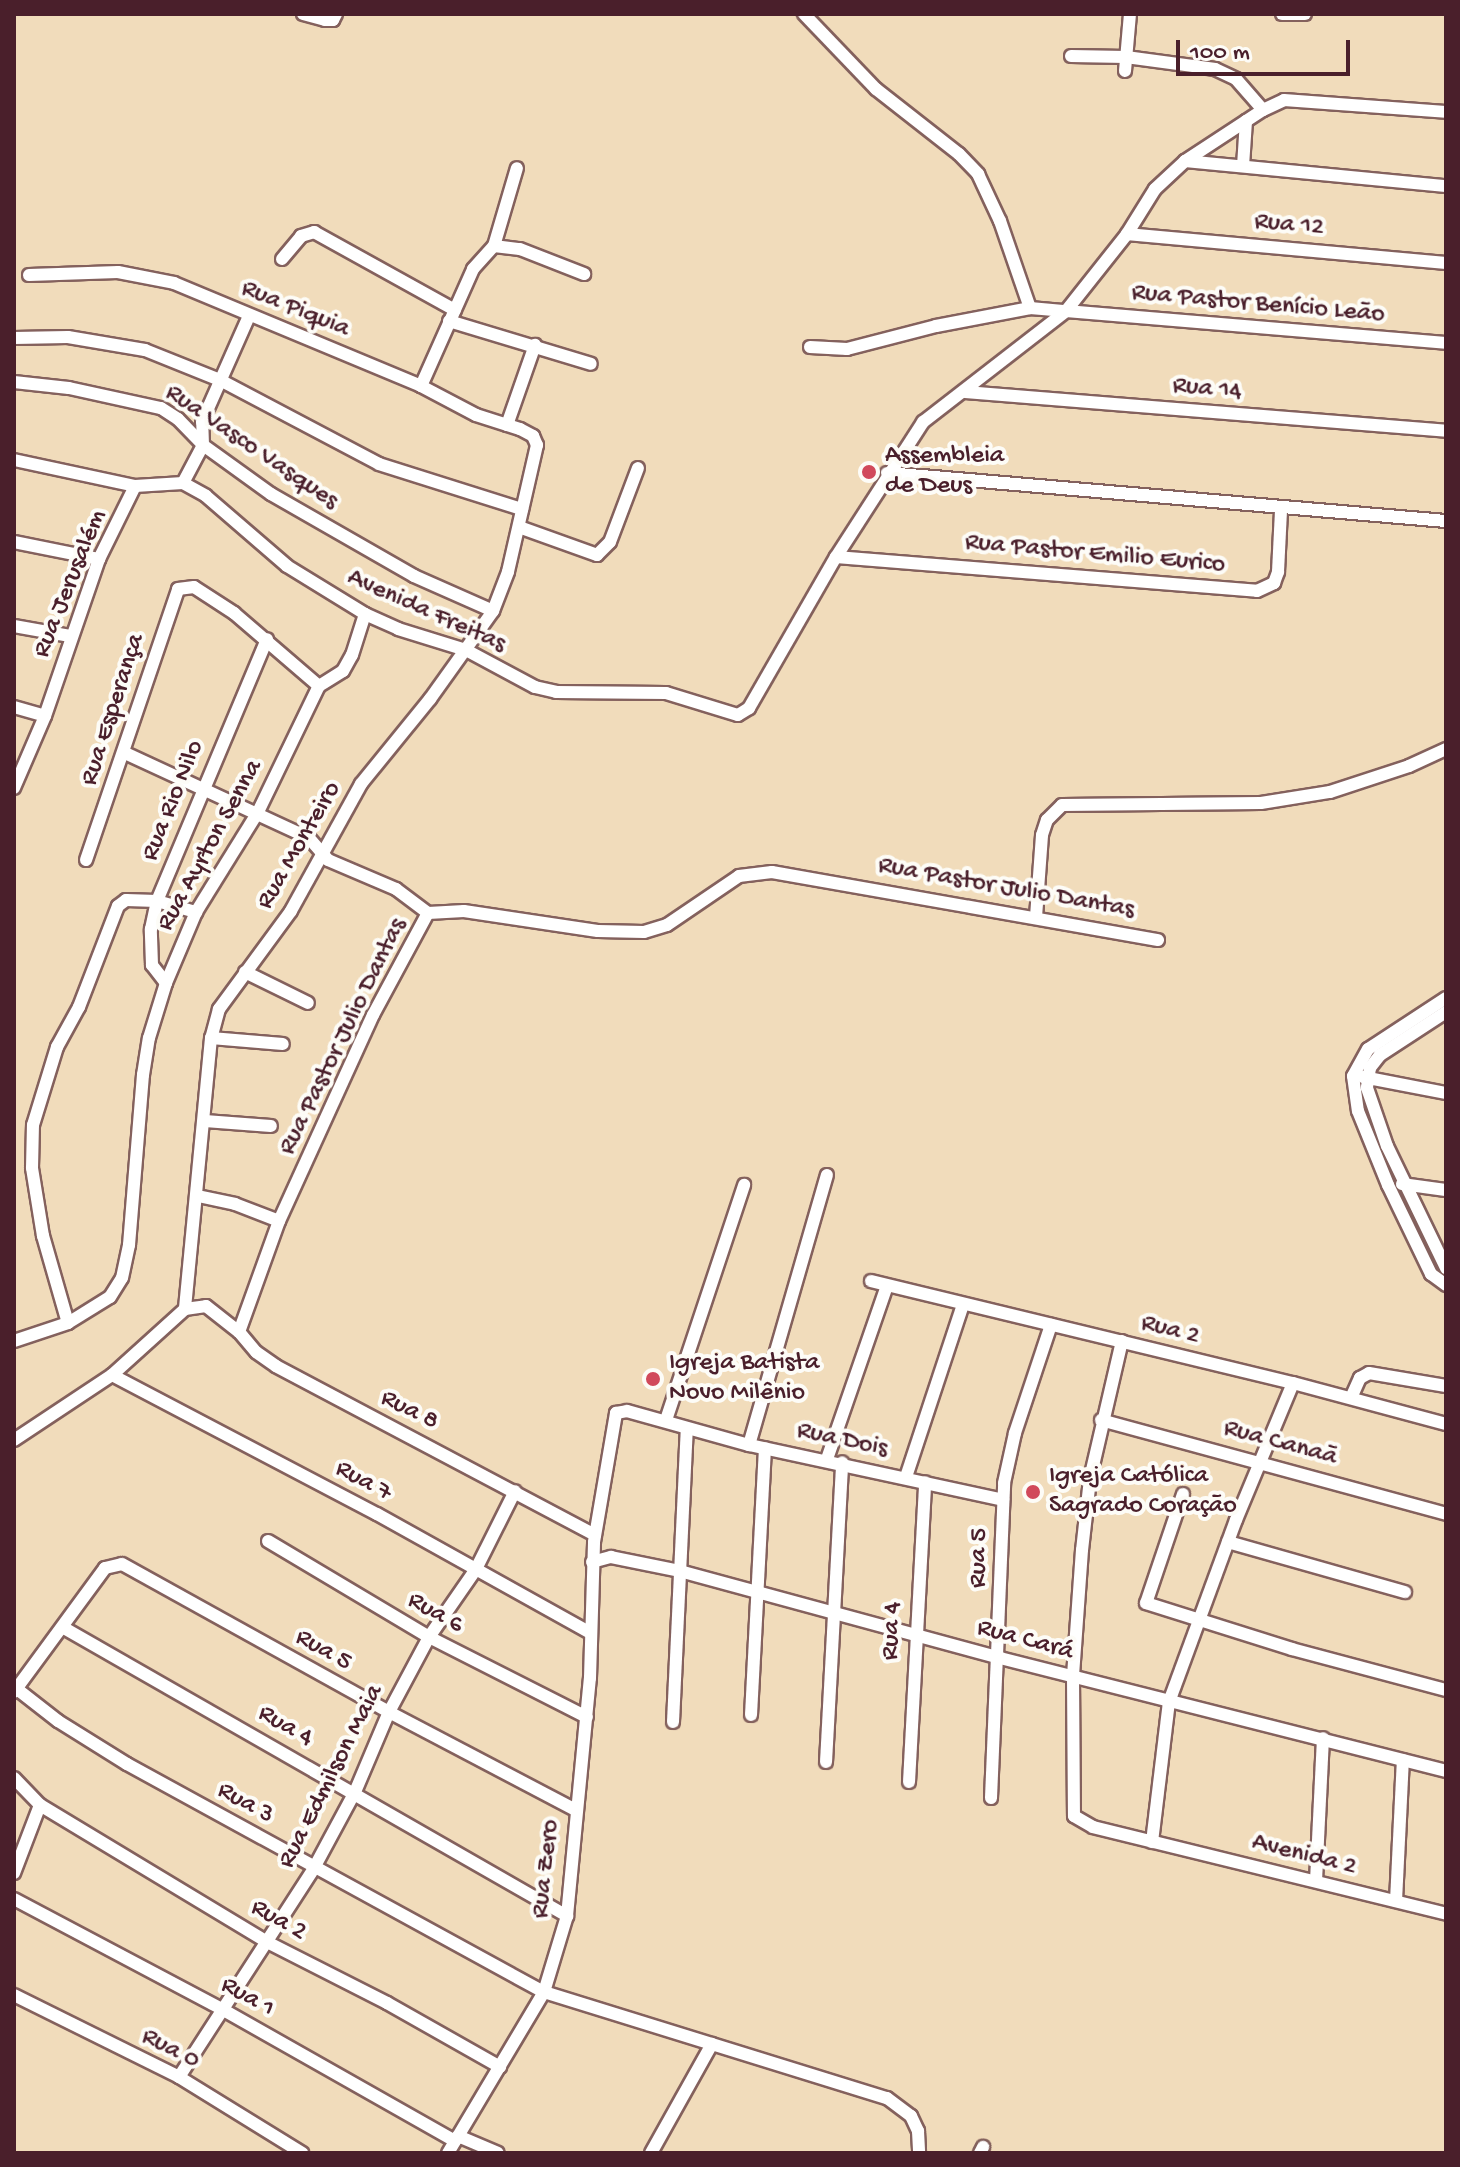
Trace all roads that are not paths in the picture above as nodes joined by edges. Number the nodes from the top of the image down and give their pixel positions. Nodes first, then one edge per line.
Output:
1 (336, 14) edge
2 (804, 14) edge
3 (1130, 14) edge
4 (1282, 14) edge
5 (1305, 14) edge
6 (304, 15) edge
7 (1071, 56) dead end
8 (1126, 57) junction
9 (1125, 71) dead end
10 (1263, 110) junction
11 (1446, 112) edge
12 (1246, 121) junction
13 (1185, 161) junction
14 (1243, 166) junction
15 (517, 168) dead end
16 (1446, 186) edge
17 (1127, 234) junction
18 (494, 246) junction
19 (282, 259) dead end
20 (1446, 263) edge
21 (584, 274) dead end
22 (29, 275) dead end
23 (1030, 308) junction
24 (1066, 311) junction
25 (249, 316) junction
26 (452, 316) junction
27 (14, 338) edge
28 (1446, 343) edge
29 (535, 345) junction
30 (810, 347) dead end
31 (591, 364) dead end
32 (220, 380) junction
33 (14, 382) edge
34 (421, 386) junction
35 (965, 392) junction
36 (507, 425) junction
37 (1446, 431) edge
38 (533, 436) joint
39 (203, 445) junction
40 (14, 460) edge
41 (638, 468) dead end
42 (887, 473) junction
43 (183, 483) junction
44 (135, 486) junction
45 (522, 509) junction
46 (1281, 510) junction
47 (1446, 521) edge
48 (519, 527) junction
49 (14, 542) edge
50 (836, 557) junction
51 (99, 559) junction
52 (493, 611) junction
53 (365, 614) junction
54 (14, 626) edge
55 (70, 636) junction
56 (267, 639) junction
57 (466, 650) junction
58 (319, 686) junction
59 (761, 689) joint
60 (14, 707) edge
61 (45, 716) junction
62 (1446, 749) edge
63 (125, 753) junction
64 (14, 788) edge
65 (201, 790) junction
66 (258, 812) junction
67 (322, 853) junction
68 (86, 860) dead end
69 (157, 901) junction
70 (196, 912) junction
71 (428, 913) junction
72 (1036, 917) junction
73 (1158, 940) dead end
74 (245, 972) junction
75 (166, 983) junction
76 (308, 1003) dead end
77 (1445, 1003) edge
78 (211, 1038) junction
79 (283, 1044) dead end
80 (1353, 1076) junction
81 (1368, 1077) junction
82 (1446, 1093) edge
83 (205, 1121) junction
84 (271, 1126) dead end
85 (827, 1175) dead end
86 (1406, 1184) junction
87 (744, 1185) dead end
88 (1388, 1185) junction
89 (1446, 1190) edge
90 (198, 1196) junction
91 (279, 1221) junction
92 (1446, 1268) edge
93 (871, 1281) dead end
94 (1446, 1285) edge
95 (887, 1286) junction
96 (963, 1305) junction
97 (185, 1309) junction
98 (68, 1323) junction
99 (1051, 1325) junction
100 (239, 1332) junction
101 (14, 1341) edge
102 (1122, 1341) junction
103 (112, 1375) junction
104 (1293, 1383) junction
105 (1446, 1386) edge
106 (1351, 1398) junction
107 (627, 1411) joint
108 (666, 1420) junction
109 (1101, 1420) junction
110 (1446, 1424) edge
111 (687, 1429) junction
112 (14, 1440) edge
113 (749, 1445) junction
114 (765, 1448) junction
115 (827, 1459) junction
116 (1260, 1460) junction
117 (842, 1462) junction
118 (906, 1477) junction
119 (925, 1482) junction
120 (515, 1491) junction
121 (1183, 1494) dead end
122 (1003, 1500) junction
123 (1446, 1514) edge
124 (595, 1538) junction
125 (268, 1541) dead end
126 (1228, 1542) junction
127 (611, 1557) junction
128 (592, 1562) junction
129 (476, 1569) junction
130 (680, 1571) junction
131 (760, 1591) junction
132 (1405, 1592) dead end
133 (835, 1611) junction
134 (1201, 1620) junction
135 (64, 1628) junction
136 (591, 1633) junction
137 (915, 1633) junction
138 (429, 1637) junction
139 (1000, 1658) junction
140 (1073, 1677) junction
141 (16, 1690) edge
142 (1446, 1690) edge
143 (1169, 1702) junction
144 (389, 1712) junction
145 (751, 1715) dead end
146 (587, 1717) junction
147 (673, 1722) dead end
148 (1323, 1738) junction
149 (1403, 1760) junction
150 (826, 1762) dead end
151 (1446, 1771) edge
152 (14, 1778) edge
153 (909, 1782) dead end
154 (355, 1792) junction
155 (991, 1798) dead end
156 (40, 1805) junction
157 (576, 1810) junction
158 (1152, 1842) junction
159 (314, 1868) junction
160 (14, 1873) edge
161 (1316, 1881) junction
162 (14, 1899) edge
163 (1396, 1901) junction
164 (1446, 1914) edge
165 (567, 1916) junction
166 (267, 1942) junction
167 (544, 1992) junction
168 (14, 1995) edge
169 (220, 2008) junction
170 (712, 2044) junction
171 (500, 2067) junction
172 (179, 2077) junction
173 (457, 2138) junction
174 (302, 2153) edge
175 (448, 2153) edge
176 (498, 2153) edge
177 (651, 2153) edge
178 (919, 2153) edge

1 - 6 street
2 - 23 street
3 - 8 street
4 - 5 street
7 - 8 street
8 - 9 street
8 - 10 street
10 - 11 street, Rua Pastor Benício Leão
10 - 12 street, Rua Pastor Benício Leão
12 - 13 street, Rua Pastor Benício Leão
12 - 14 street
13 - 14 street
13 - 17 street, Rua Pastor Benício Leão
14 - 16 street
15 - 18 street
17 - 20 street, Rua 12
17 - 24 street, Rua Pastor Benício Leão
18 - 21 street
18 - 26 street
19 - 26 street
22 - 25 street, Rua Piquia
23 - 24 street
23 - 30 street
24 - 28 street, Rua Pastor Benício Leão
24 - 35 street, Rua Pastor Benício Leão
25 - 32 street
25 - 34 street, Rua Piquia
26 - 29 street
26 - 34 street
27 - 32 street
29 - 31 street
29 - 36 street
32 - 39 street
32 - 45 street
33 - 39 street, Rua Vasco Vasques
34 - 36 street, Rua Piquia
35 - 37 street, Rua 14
35 - 42 street, Rua Pastor Benício Leão
36 - 38 street, Rua Piquia
38 - 45 street, Rua Monteiro
39 - 43 street
39 - 52 street, Rua Vasco Vasques
40 - 44 street
41 - 48 street
42 - 46 street
42 - 50 street, Rua Pastor Benício Leão
43 - 44 street
43 - 53 street, Avenida Freitas
44 - 51 street, Rua Jerusalém
45 - 48 street, Rua Monteiro
46 - 47 street
46 - 50 street, Rua Pastor Emilio Eurico
48 - 52 street, Rua Monteiro
49 - 51 street
50 - 59 street, Rua Pastor Benício Leão
51 - 55 street, Rua Jerusalém
52 - 57 street, Rua Monteiro
53 - 57 street, Avenida Freitas
53 - 58 street, Rua Ayrton Senna
54 - 55 street
55 - 61 street, Rua Jerusalém
56 - 58 street
56 - 63 street, Rua Esperança
56 - 65 street, Rua Rio Nilo
57 - 59 street, Avenida Freitas
57 - 67 street, Rua Monteiro
58 - 66 street, Rua Ayrton Senna
60 - 61 street
61 - 64 street, Rua Jerusalém
62 - 72 street
63 - 65 street
63 - 68 street, Rua Esperança
65 - 66 street
65 - 69 street, Rua Rio Nilo
66 - 67 street
66 - 70 street, Rua Ayrton Senna
67 - 71 street
67 - 74 street, Rua Monteiro
69 - 70 street
69 - 75 street, Rua Rio Nilo
69 - 98 street
70 - 75 street, Rua Ayrton Senna
71 - 72 street, Rua Pastor Julio Dantas
71 - 91 street, Rua Pastor Julio Dantas
72 - 73 street, Rua Pastor Julio Dantas
74 - 76 street
74 - 78 street, Rua Monteiro
75 - 98 street, Rua Ayrton Senna
77 - 80 street
77 - 81 street
78 - 79 street
78 - 83 street, Rua Monteiro
80 - 81 street
80 - 88 street
81 - 82 street
81 - 86 street
83 - 84 street
83 - 90 street, Rua Monteiro
85 - 113 street
86 - 88 street
86 - 89 street
86 - 92 street
87 - 108 street
88 - 94 street
90 - 91 street
90 - 97 street, Rua Monteiro
91 - 100 street, Rua Pastor Julio Dantas
93 - 95 street, Rua 2
95 - 96 street, Rua 2
95 - 115 street
96 - 99 street, Rua 2
96 - 118 street
97 - 100 street, Rua 8
97 - 103 street
98 - 101 street, Rua Ayrton Senna
99 - 102 street, Rua 2
99 - 122 street, Rua 5
100 - 120 street, Rua 8
102 - 104 street, Rua 2
102 - 109 street
103 - 112 street
103 - 129 street, Rua 7
104 - 106 street, Rua 2
104 - 116 street
105 - 106 street
106 - 110 street
107 - 108 street, Rua Dois
107 - 124 street, Rua Zero
108 - 111 street, Rua Dois
109 - 116 street, Rua Canaã
109 - 140 street
111 - 113 street, Rua Dois
111 - 130 street
113 - 114 street, Rua Dois
114 - 115 street, Rua Dois
114 - 131 street
115 - 117 street, Rua Dois
116 - 123 street, Rua Canaã
116 - 126 street
117 - 118 street, Rua Dois
117 - 133 street
118 - 119 street, Rua Dois
119 - 122 street, Rua Dois
119 - 137 street, Rua 4
120 - 124 street, Rua 8
120 - 129 street, Rua Edmilson Maia
121 - 134 street
122 - 139 street, Rua 5
124 - 127 street, Rua 8
124 - 128 street, Rua Zero
125 - 138 street, Rua 6
126 - 132 street
126 - 134 street
127 - 128 street, Rua Cará
127 - 130 street, Rua Cará
128 - 136 street, Rua Zero
129 - 136 street, Rua 7
129 - 138 street, Rua Edmilson Maia
130 - 131 street, Rua Cará
130 - 147 street
131 - 133 street, Rua Cará
131 - 145 street
133 - 137 street, Rua Cará
133 - 150 street
134 - 142 street
134 - 143 street
135 - 141 street
135 - 144 street, Rua 5
135 - 154 street, Rua 4
136 - 146 street, Rua Zero
137 - 139 street, Rua Cará
137 - 153 street, Rua 4
138 - 144 street, Rua Edmilson Maia
138 - 146 street, Rua 6
139 - 140 street, Rua Cará
139 - 155 street, Rua 5
140 - 143 street, Rua Cará
140 - 158 street, Avenida 2
141 - 159 street, Rua 3
143 - 148 street, Rua Cará
143 - 158 street
144 - 154 street, Rua Edmilson Maia
144 - 157 street, Rua 5
146 - 157 street, Rua Zero
148 - 149 street, Rua Cará
148 - 161 street
149 - 151 street, Rua Cará
149 - 163 street
152 - 156 street
154 - 159 street, Rua Edmilson Maia
154 - 165 street, Rua 4
156 - 160 street
156 - 166 street, Rua 2
157 - 165 street, Rua Zero
158 - 161 street, Avenida 2
159 - 166 street, Rua Edmilson Maia
159 - 167 street, Rua 3
161 - 163 street, Avenida 2
162 - 169 street, Rua 1
163 - 164 street, Avenida 2
165 - 167 street, Rua Zero
166 - 169 street, Rua Edmilson Maia
166 - 171 street, Rua 2
167 - 170 street, Rua 3
167 - 171 street, Rua Zero
168 - 172 street, Rua 0
169 - 172 street, Rua Edmilson Maia
169 - 173 street, Rua 1
170 - 177 street
170 - 178 street, Rua 3
171 - 173 street, Rua Zero
172 - 174 street, Rua 0
173 - 175 street, Rua Zero
173 - 176 street, Rua 1

